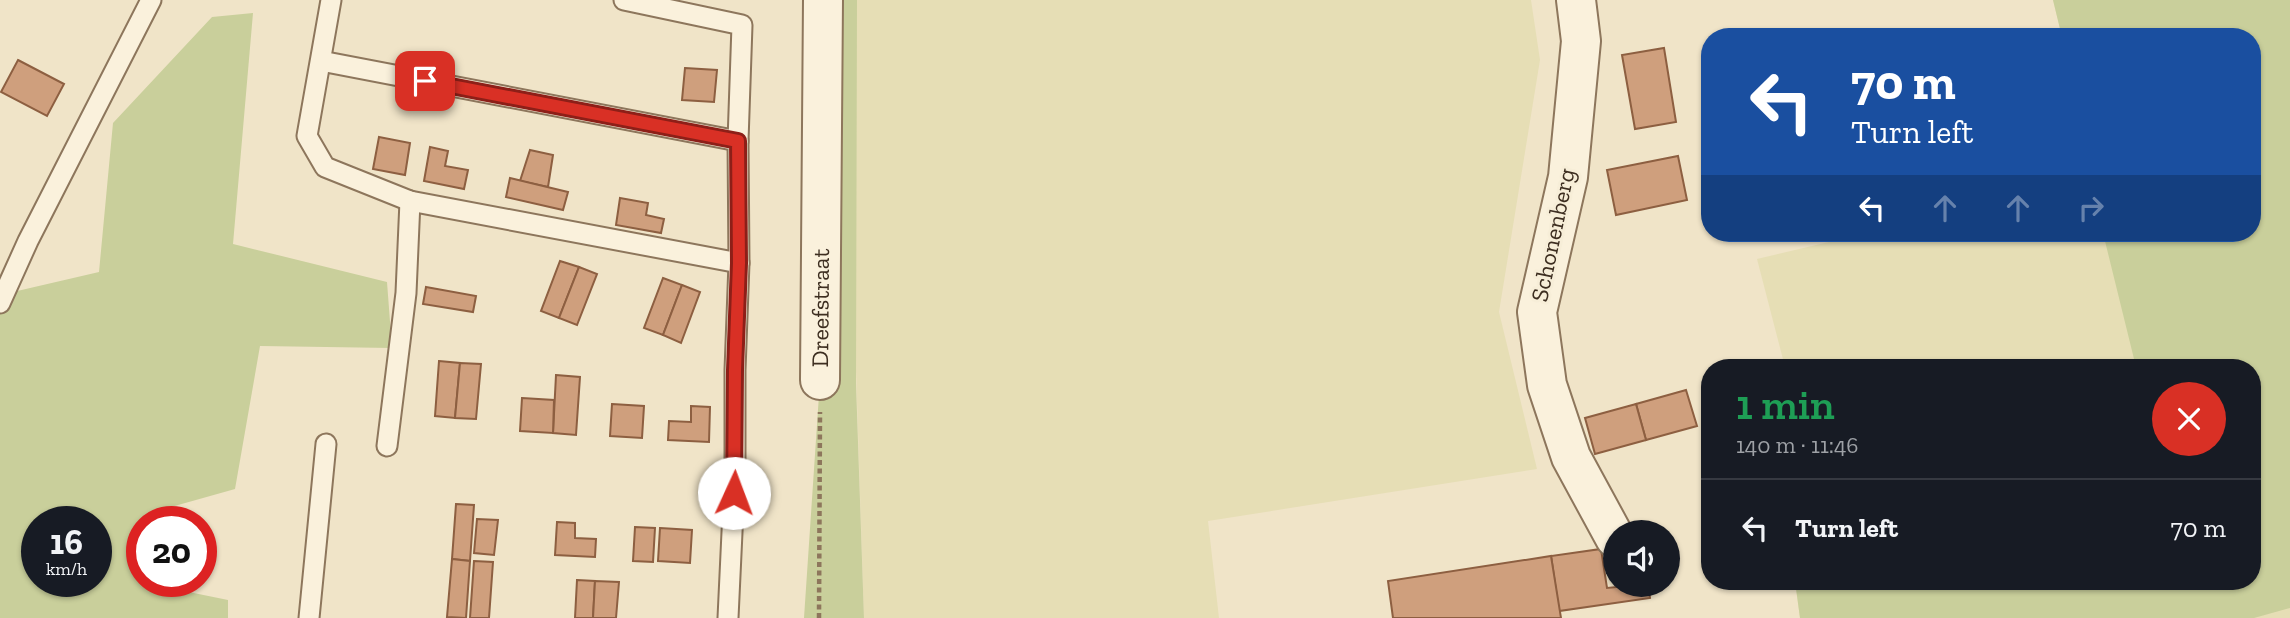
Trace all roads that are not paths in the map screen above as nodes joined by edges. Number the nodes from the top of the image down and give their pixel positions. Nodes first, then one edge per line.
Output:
1 (151, 0) edge
2 (331, 0) edge
3 (624, 0) edge
4 (822, 0) edge
5 (1576, 0) edge
6 (321, 61) junction
7 (738, 141) junction
8 (410, 201) junction
9 (739, 263) junction
10 (0, 303) edge
11 (820, 380) road end
12 (326, 444) dead end
13 (387, 446) dead end
14 (1605, 520) edge
15 (309, 618) edge
16 (727, 618) edge

1 - 10 lane
2 - 6 lane
3 - 7 lane
4 - 11 street, Dreefstraat
5 - 14 street, Schonenberg
6 - 7 lane
6 - 8 lane
7 - 9 lane
8 - 9 lane
8 - 13 lane
9 - 16 lane
12 - 15 lane

